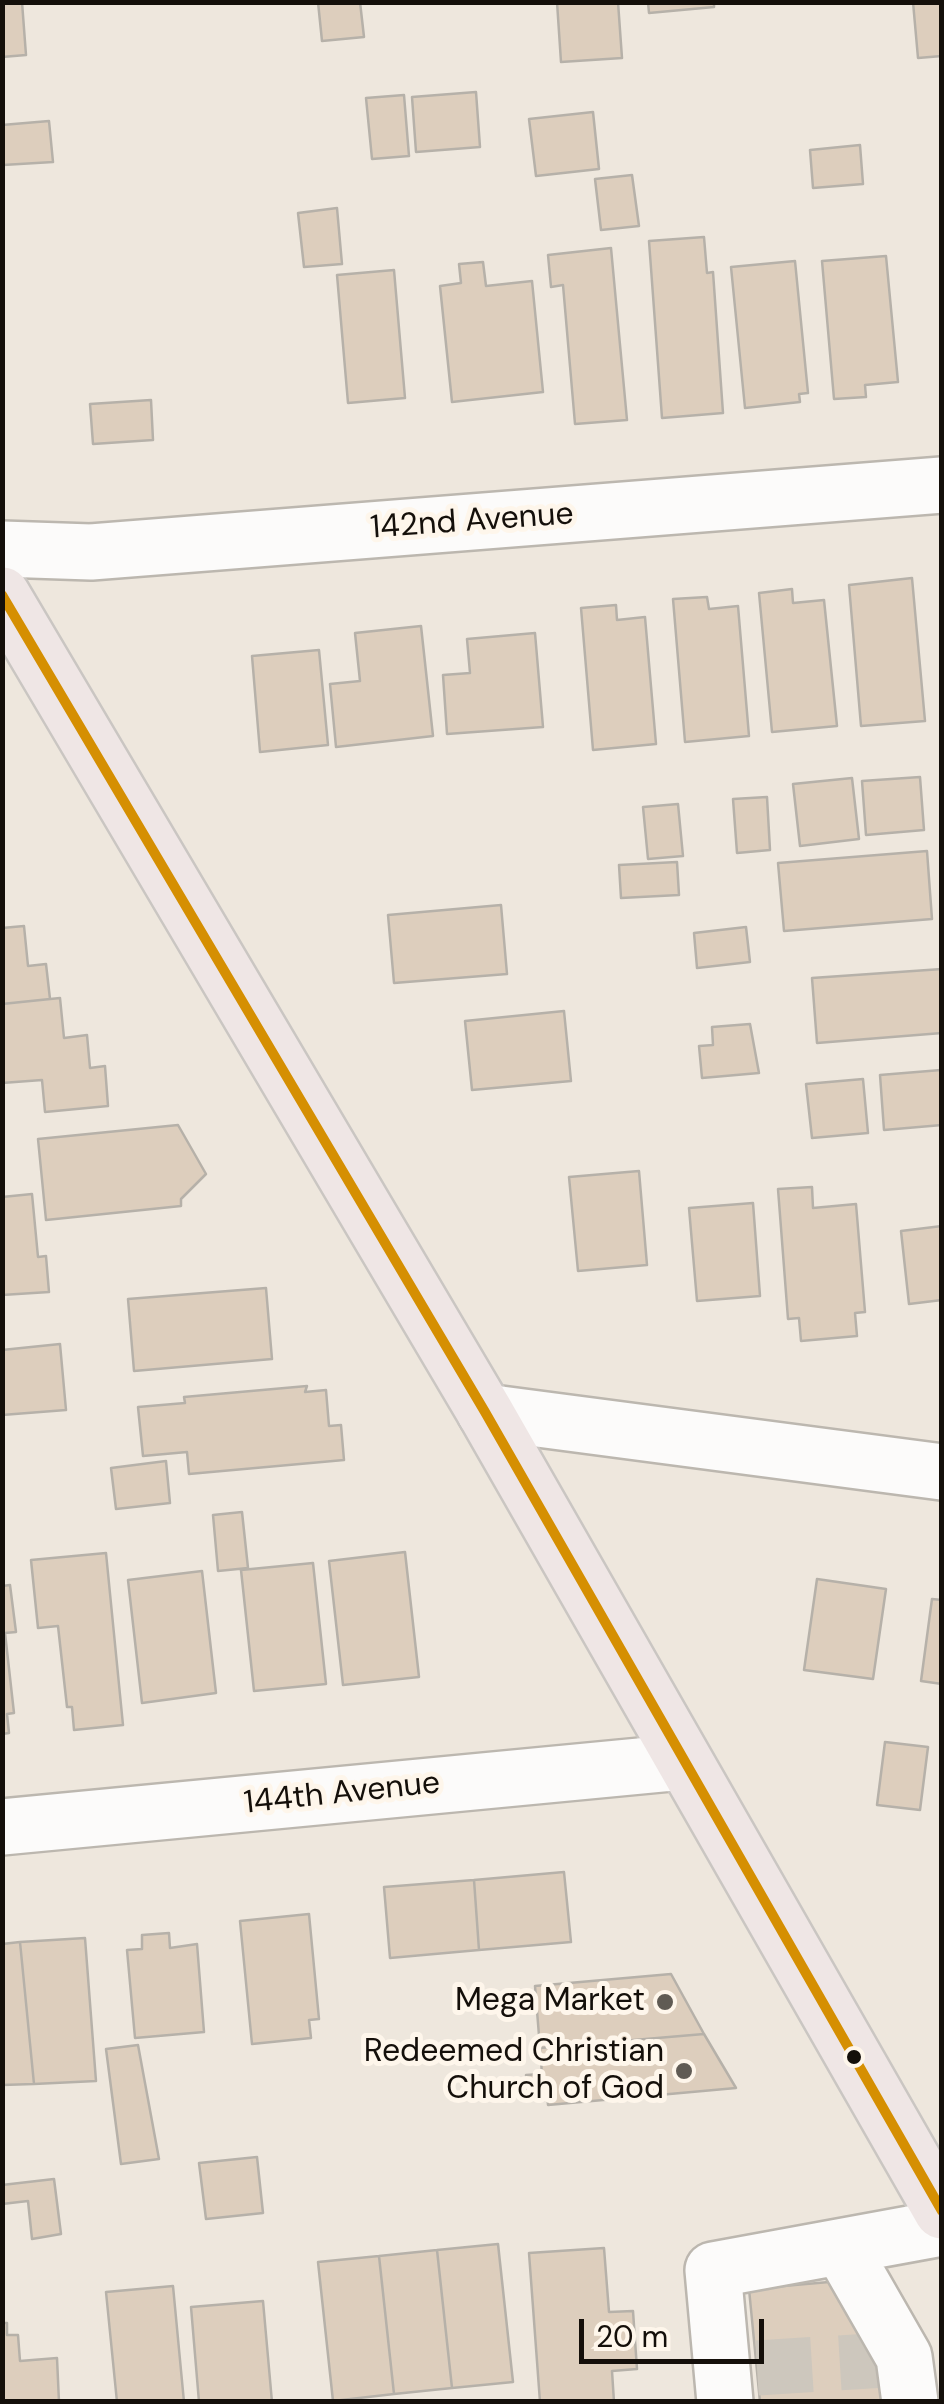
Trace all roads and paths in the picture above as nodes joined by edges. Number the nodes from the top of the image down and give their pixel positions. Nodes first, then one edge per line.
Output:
1 (942, 485) edge
2 (2, 550) edge
3 (2, 595) edge
4 (485, 1412) junction
5 (942, 1472) edge
6 (682, 1762) junction
7 (2, 1827) edge
8 (934, 2188) edge
9 (942, 2228) edge
10 (842, 2247) junction
11 (910, 2368) edge
12 (735, 2380) edge

1 - 2 street, 142nd Avenue
3 - 4 main road
4 - 5 street
4 - 6 main road
6 - 7 street, 144th Avenue
6 - 8 main road
9 - 10 street
10 - 11 street
10 - 12 street

